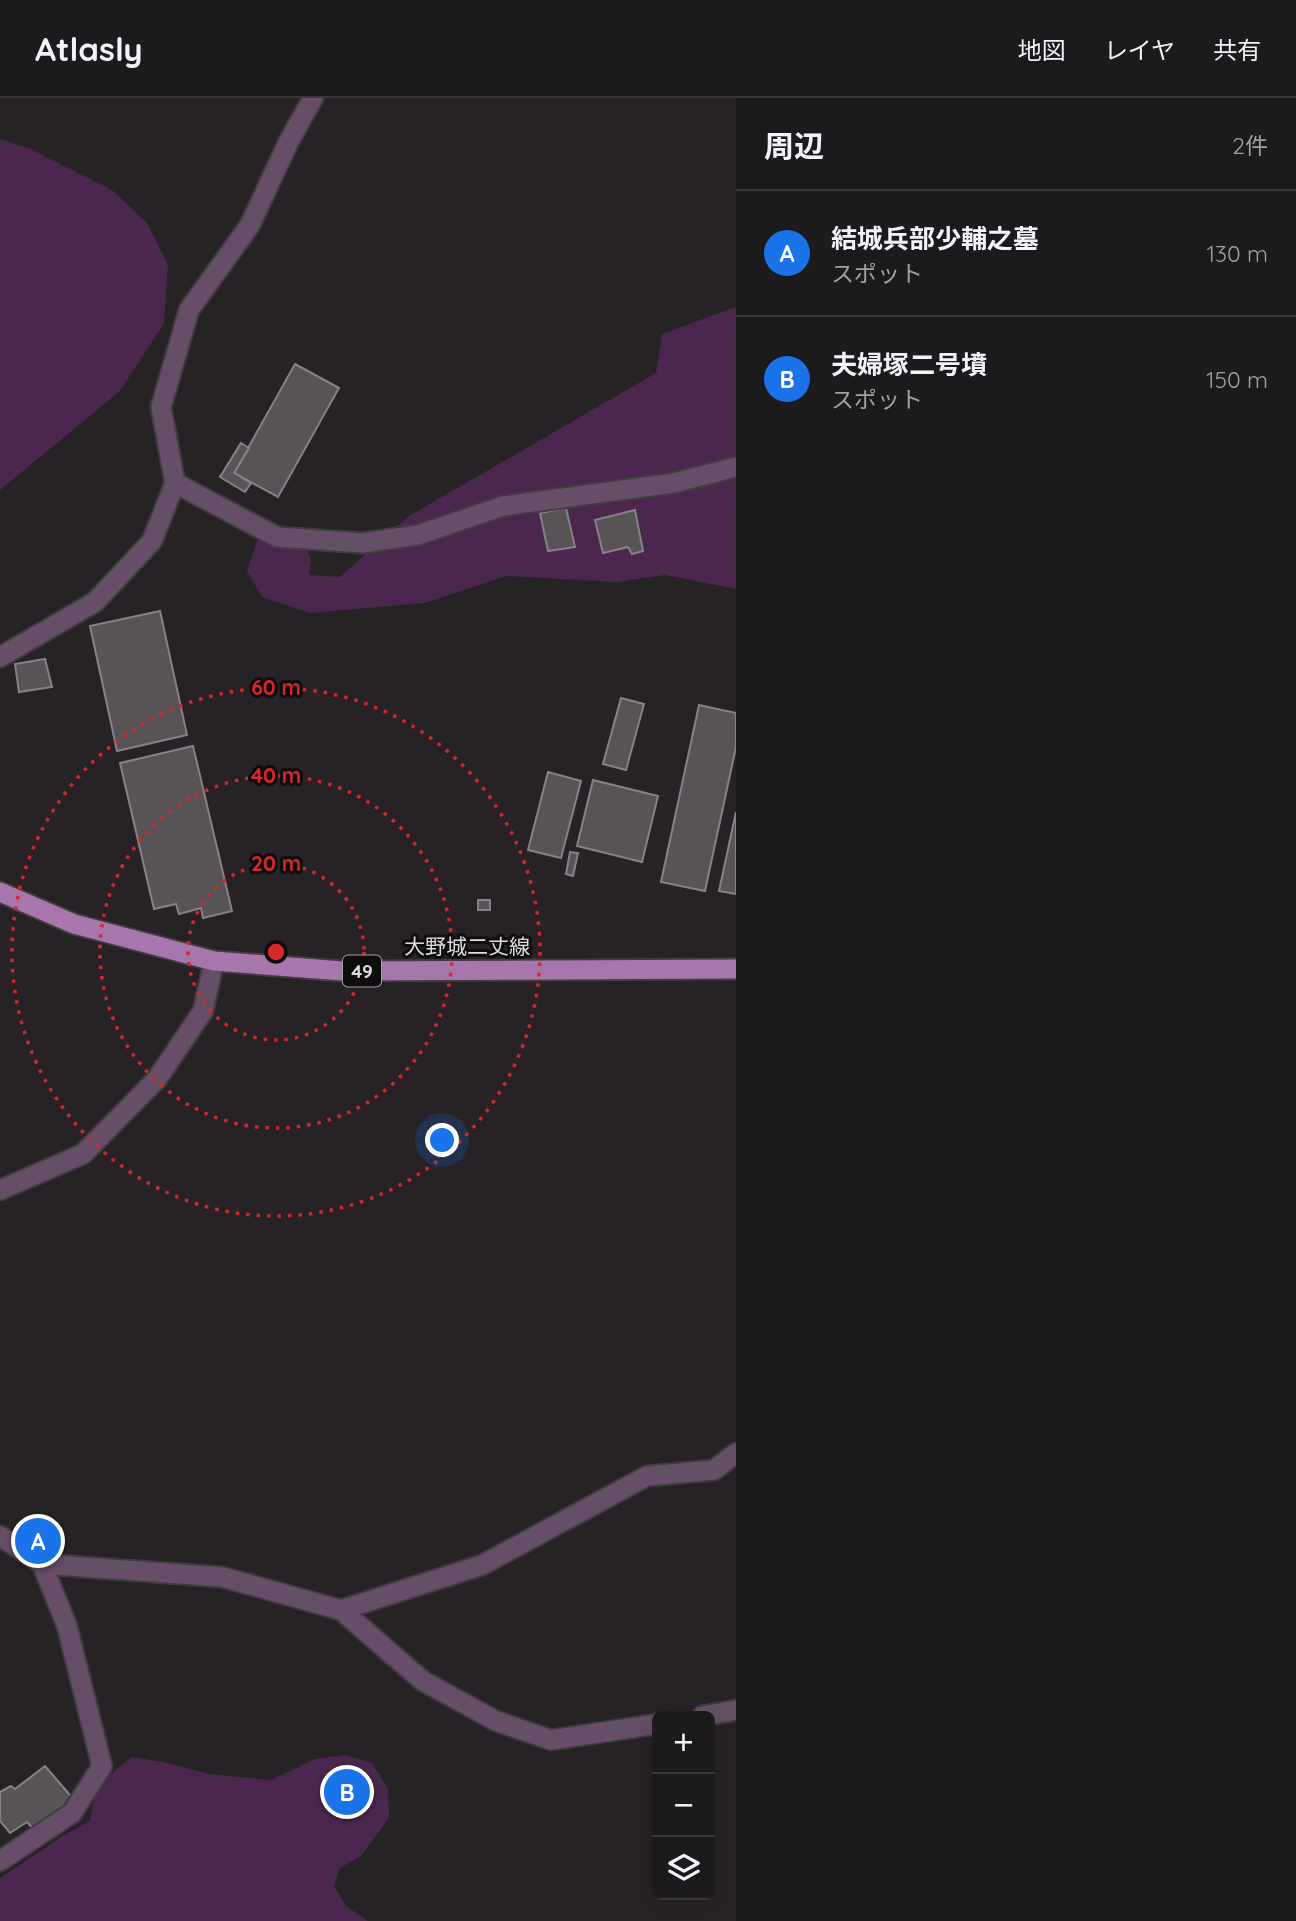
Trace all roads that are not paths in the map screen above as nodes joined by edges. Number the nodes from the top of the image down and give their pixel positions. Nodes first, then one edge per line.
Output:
1 (313, 98) edge
2 (736, 467) edge
3 (175, 483) junction
4 (0, 657) edge
5 (0, 892) edge
6 (214, 961) junction
7 (736, 969) edge
8 (0, 1190) edge
9 (736, 1453) edge
10 (0, 1536) edge
11 (42, 1564) junction
12 (341, 1610) junction
13 (736, 1710) edge
14 (715, 1714) edge
15 (652, 1725) edge
16 (0, 1861) edge

1 - 3 street
2 - 3 street
3 - 4 street
5 - 6 main road, 大野城二丈線 / 49
6 - 7 main road, 大野城二丈線 / 49
6 - 8 street
9 - 12 street
10 - 11 street
11 - 12 street
11 - 16 street
12 - 15 street
13 - 14 street

